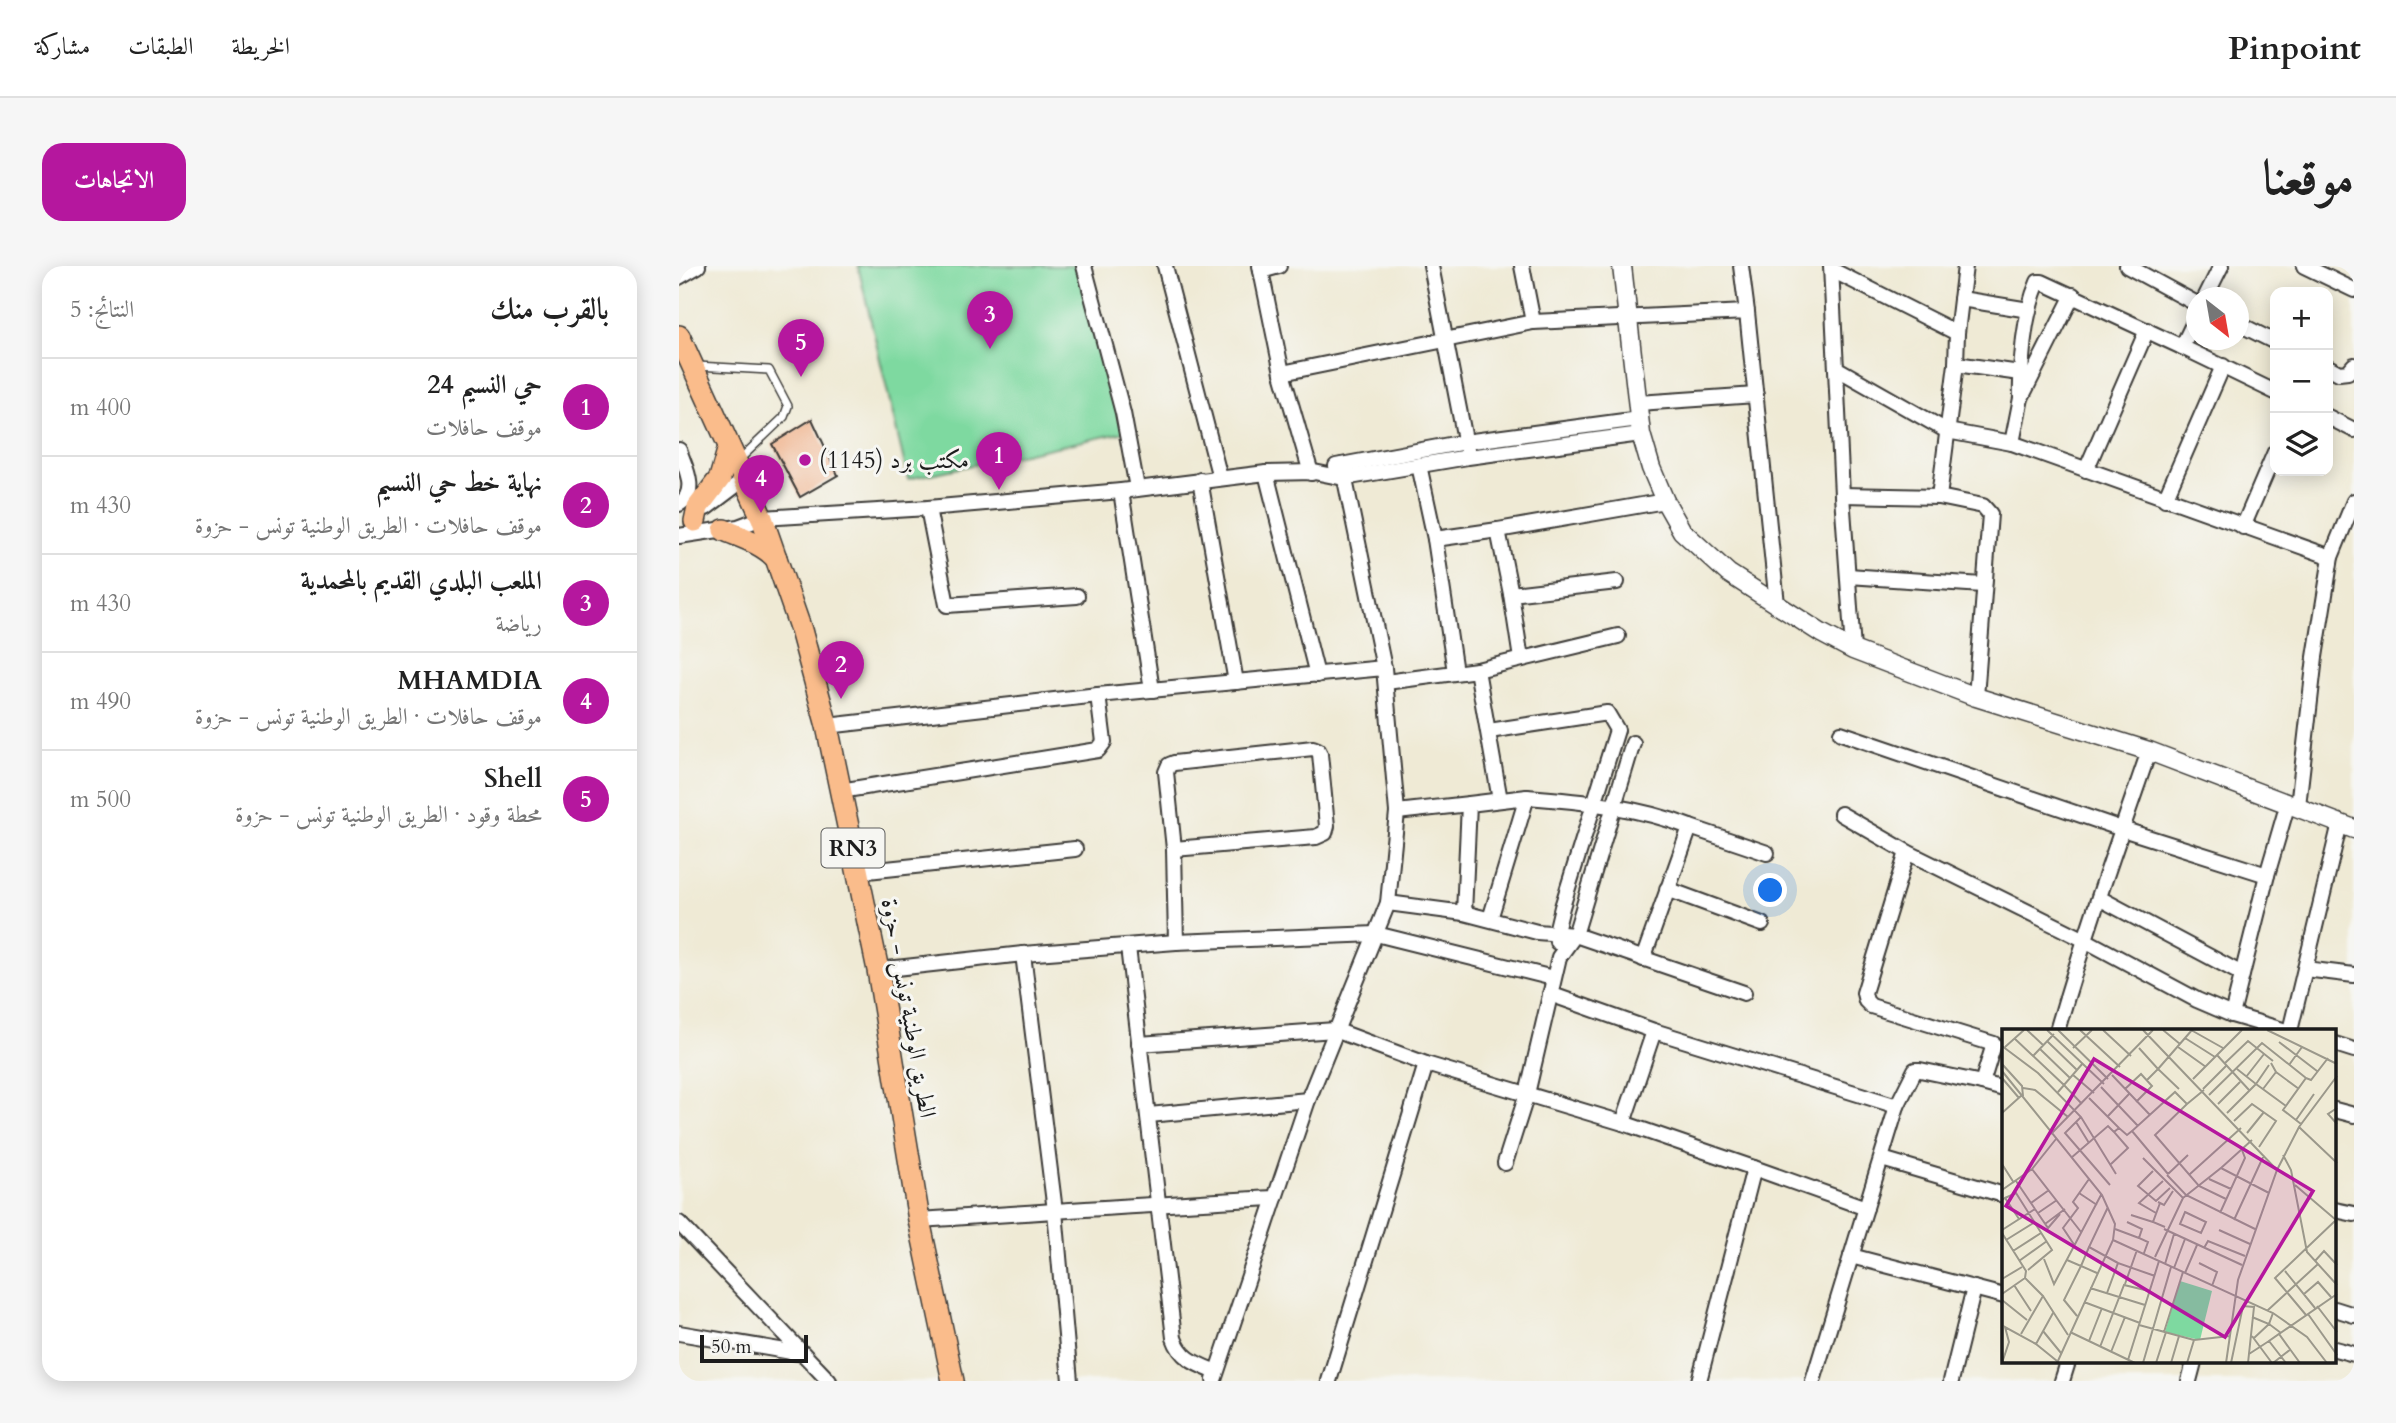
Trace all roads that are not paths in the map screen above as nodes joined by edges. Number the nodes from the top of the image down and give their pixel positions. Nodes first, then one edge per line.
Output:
1 (698, 266) edge
2 (1084, 266) edge
3 (1165, 266) edge
4 (1279, 266) edge
5 (1431, 266) edge
6 (1522, 266) edge
7 (1622, 266) edge
8 (1741, 266) edge
9 (1965, 266) edge
10 (2221, 266) edge
11 (2304, 266) edge
12 (2132, 267) edge
13 (1261, 268) edge
14 (1832, 268) edge
15 (679, 277) edge
16 (2211, 287) edge
17 (2354, 290) edge
18 (2073, 295) junction
19 (2186, 298) edge
20 (1961, 299) junction
21 (2029, 310) junction
22 (1747, 312) junction
23 (1626, 318) junction
24 (1533, 323) junction
25 (2249, 329) edge
26 (2147, 330) junction
27 (1957, 333) junction
28 (679, 336) edge
29 (2186, 337) edge
30 (2270, 340) edge
31 (1447, 341) junction
32 (2182, 346) junction
33 (1956, 364) junction
34 (2354, 365) edge
35 (692, 366) junction
36 (2223, 366) junction
37 (1836, 368) junction
38 (2333, 370) edge
39 (1282, 373) junction
40 (2020, 373) junction
41 (2270, 390) edge
42 (1756, 395) junction
43 (2021, 398) junction
44 (1639, 419) junction
45 (2333, 420) edge
46 (2354, 430) edge
47 (1947, 431) junction
48 (2012, 443) junction
49 (679, 450) edge
50 (1466, 450) junction
51 (736, 464) junction
52 (2270, 464) edge
53 (1419, 465) junction
54 (2086, 470) junction
55 (1343, 471) junction
56 (1313, 472) junction
57 (1266, 473) junction
58 (1220, 478) junction
59 (1199, 480) junction
60 (1137, 488) junction
61 (1121, 491) junction
62 (1842, 495) junction
63 (1940, 497) junction
64 (2165, 499) junction
65 (1665, 501) junction
66 (2354, 501) edge
67 (679, 504) edge
68 (928, 508) junction
69 (762, 518) junction
70 (2243, 527) junction
71 (724, 530) junction
72 (1498, 530) junction
73 (687, 531) edge
74 (1435, 539) junction
75 (2331, 557) junction
76 (776, 558) junction
77 (1848, 576) junction
78 (1617, 582) dead end
79 (1983, 584) junction
80 (1511, 594) junction
81 (1077, 596) dead end
82 (1777, 604) junction
83 (1618, 636) dead end
84 (1853, 650) junction
85 (1521, 659) junction
86 (1477, 670) junction
87 (1455, 672) junction
88 (1317, 675) junction
89 (1385, 675) junction
90 (1236, 682) junction
91 (1151, 690) junction
92 (1098, 695) junction
93 (1976, 697) junction
94 (827, 726) junction
95 (1489, 731) junction
96 (1841, 733) dead end
97 (1633, 743) dead end
98 (2149, 751) junction
99 (840, 791) junction
100 (1527, 797) junction
101 (1500, 800) junction
102 (1594, 802) junction
103 (1469, 804) junction
104 (2293, 804) junction
105 (1612, 807) junction
106 (1397, 812) junction
107 (1841, 814) dead end
108 (2347, 826) edge
109 (1690, 827) junction
110 (2122, 828) junction
111 (1075, 849) dead end
112 (1174, 849) junction
113 (1907, 852) junction
114 (1767, 853) dead end
115 (858, 872) junction
116 (2267, 874) junction
117 (1667, 889) junction
118 (2099, 898) junction
119 (1388, 904) junction
120 (1464, 913) junction
121 (1490, 919) junction
122 (1762, 924) dead end
123 (1556, 932) junction
124 (1376, 934) junction
125 (1575, 935) junction
126 (2083, 939) junction
127 (1175, 942) junction
128 (1128, 947) junction
129 (1023, 954) junction
130 (1559, 957) junction
131 (1643, 959) junction
132 (2305, 969) junction
133 (878, 970) junction
134 (2242, 974) junction
135 (2354, 975) edge
136 (1553, 978) junction
137 (1549, 993) junction
138 (1744, 993) dead end
139 (2232, 1015) junction
140 (2058, 1029) edge
141 (2281, 1029) edge
142 (2289, 1029) edge
143 (1335, 1030) junction
144 (1654, 1031) junction
145 (1139, 1044) junction
146 (2337, 1045) edge
147 (1999, 1046) edge
148 (2354, 1050) edge
149 (1426, 1064) junction
150 (1982, 1083) junction
151 (2002, 1088) edge
152 (1527, 1094) junction
153 (1308, 1100) junction
154 (1897, 1107) junction
155 (2337, 1111) edge
156 (1149, 1115) junction
157 (2354, 1115) edge
158 (1623, 1123) junction
159 (1882, 1159) junction
160 (1504, 1163) dead end
161 (1754, 1168) junction
162 (2002, 1194) edge
163 (1275, 1198) junction
164 (1158, 1204) junction
165 (1866, 1208) junction
166 (1055, 1211) junction
167 (919, 1220) junction
168 (679, 1223) edge
169 (1851, 1256) junction
170 (1974, 1288) junction
171 (2002, 1295) edge
172 (2337, 1310) edge
173 (2354, 1315) edge
174 (679, 1333) edge
175 (2337, 1350) edge
176 (803, 1353) junction
177 (2354, 1354) edge
178 (2067, 1364) edge
179 (2193, 1364) edge
180 (1215, 1377) edge
181 (829, 1381) edge
182 (954, 1381) edge
183 (1070, 1381) edge
184 (1329, 1381) edge
185 (1699, 1381) edge
186 (1813, 1381) edge
187 (1951, 1381) edge
188 (2062, 1381) edge
189 (2189, 1381) edge

1 - 15 street
2 - 60 street
3 - 58 street
4 - 13 street
5 - 31 street
6 - 24 street
7 - 23 street
8 - 22 street
9 - 20 street
10 - 16 street
11 - 17 street
12 - 19 street
13 - 39 street
14 - 27 street
14 - 37 street
18 - 21 street
18 - 26 street
18 - 43 street
20 - 21 street
20 - 27 street
21 - 40 street
22 - 23 street
22 - 42 street
23 - 24 street
23 - 44 street
24 - 31 street
25 - 30 street
26 - 32 street
26 - 54 street
27 - 33 street
28 - 35 main road, الطريق الوطنية تونس - حزوة / RN3
29 - 32 street
31 - 39 street
31 - 50 street
32 - 36 street
33 - 40 street
33 - 47 street
34 - 38 street
35 - 51 main road, الطريق الوطنية تونس - حزوة / RN3
35 - 51 lane
36 - 41 street
36 - 64 street
37 - 47 street
37 - 62 street
39 - 56 street
40 - 43 street
42 - 44 street
42 - 82 street
43 - 48 street
44 - 50 street
44 - 65 street
45 - 46 street
47 - 48 street
47 - 63 street
48 - 54 street
49 - 67 street
50 - 53 street
50 - 55 street
51 - 69 main road, الطريق الوطنية تونس - حزوة / RN3
51 - 73 street
51 - 73 main road
52 - 70 street
53 - 55 street
53 - 74 street
54 - 64 street
55 - 56 street
55 - 89 street
56 - 57 street
57 - 58 street
57 - 88 street
58 - 59 street
59 - 60 street
59 - 90 street
60 - 61 street
61 - 68 street
61 - 91 street
62 - 63 street
62 - 77 street
63 - 79 street
64 - 70 street
65 - 72 street
65 - 82 street
66 - 75 street
68 - 69 street
68 - 81 street
69 - 71 street
69 - 76 main road, الطريق الوطنية تونس - حزوة / RN3
70 - 75 street
71 - 73 street
71 - 76 main road
72 - 74 street
72 - 80 street
74 - 87 street
75 - 104 street
76 - 94 main road, الطريق الوطنية تونس - حزوة / RN3
77 - 79 street
77 - 84 street
78 - 80 street
79 - 93 street
80 - 85 street
82 - 84 street
83 - 85 street
84 - 93 street
85 - 86 street
86 - 87 street
86 - 95 street
87 - 89 street
88 - 89 street
88 - 90 street
89 - 106 street
90 - 91 street
91 - 92 street
92 - 94 street
92 - 99 street
93 - 98 street
94 - 99 main road, الطريق الوطنية تونس - حزوة / RN3
95 - 101 street
95 - 102 street
96 - 110 street
97 - 105 street
98 - 104 street
98 - 110 street
99 - 115 main road, الطريق الوطنية تونس - حزوة / RN3
100 - 101 street
100 - 102 street
100 - 121 street
101 - 103 street
102 - 105 street
102 - 123 street
103 - 106 street
103 - 120 street
104 - 108 street
104 - 116 street
105 - 109 street
105 - 125 street
106 - 119 street
107 - 113 street
108 - 132 street
109 - 114 street
109 - 117 street
110 - 116 street
110 - 118 street
111 - 115 street
112 - 112 street
112 - 127 street
113 - 126 street
113 - 147 street
115 - 133 main road, الطريق الوطنية تونس - حزوة / RN3
116 - 134 street
117 - 122 street
117 - 131 street
118 - 126 street
118 - 134 street
119 - 120 street
119 - 124 street
120 - 121 street
121 - 123 street
123 - 125 street
123 - 130 street
124 - 127 street
124 - 136 street
124 - 143 street
125 - 130 street
125 - 131 street
126 - 139 street
126 - 140 street
127 - 128 street
128 - 129 street
128 - 145 street
129 - 133 street
129 - 166 street
130 - 136 street
131 - 138 street
132 - 135 street
132 - 142 street
133 - 167 main road, الطريق الوطنية تونس - حزوة / RN3
134 - 139 street
136 - 137 street
137 - 144 street
137 - 152 street
139 - 141 street
143 - 145 street
143 - 149 street
143 - 153 street
144 - 154 street
144 - 158 street
145 - 156 street
146 - 148 street
147 - 150 street
149 - 152 street
149 - 184 street
150 - 151 street
150 - 154 street
152 - 158 street
152 - 160 street
153 - 156 street
153 - 163 street
154 - 159 street
155 - 157 street
156 - 164 street
158 - 161 street
159 - 162 street
159 - 165 street
161 - 165 street
161 - 185 street
163 - 164 street
163 - 180 street
164 - 166 street
164 - 180 street
165 - 169 street
166 - 167 street
166 - 183 street
167 - 182 main road, الطريق الوطنية تونس - حزوة / RN3
168 - 176 street
169 - 170 street
169 - 186 street
170 - 171 street
170 - 187 street
172 - 173 street
174 - 176 street
175 - 177 street
176 - 181 street
178 - 188 street
179 - 189 street

